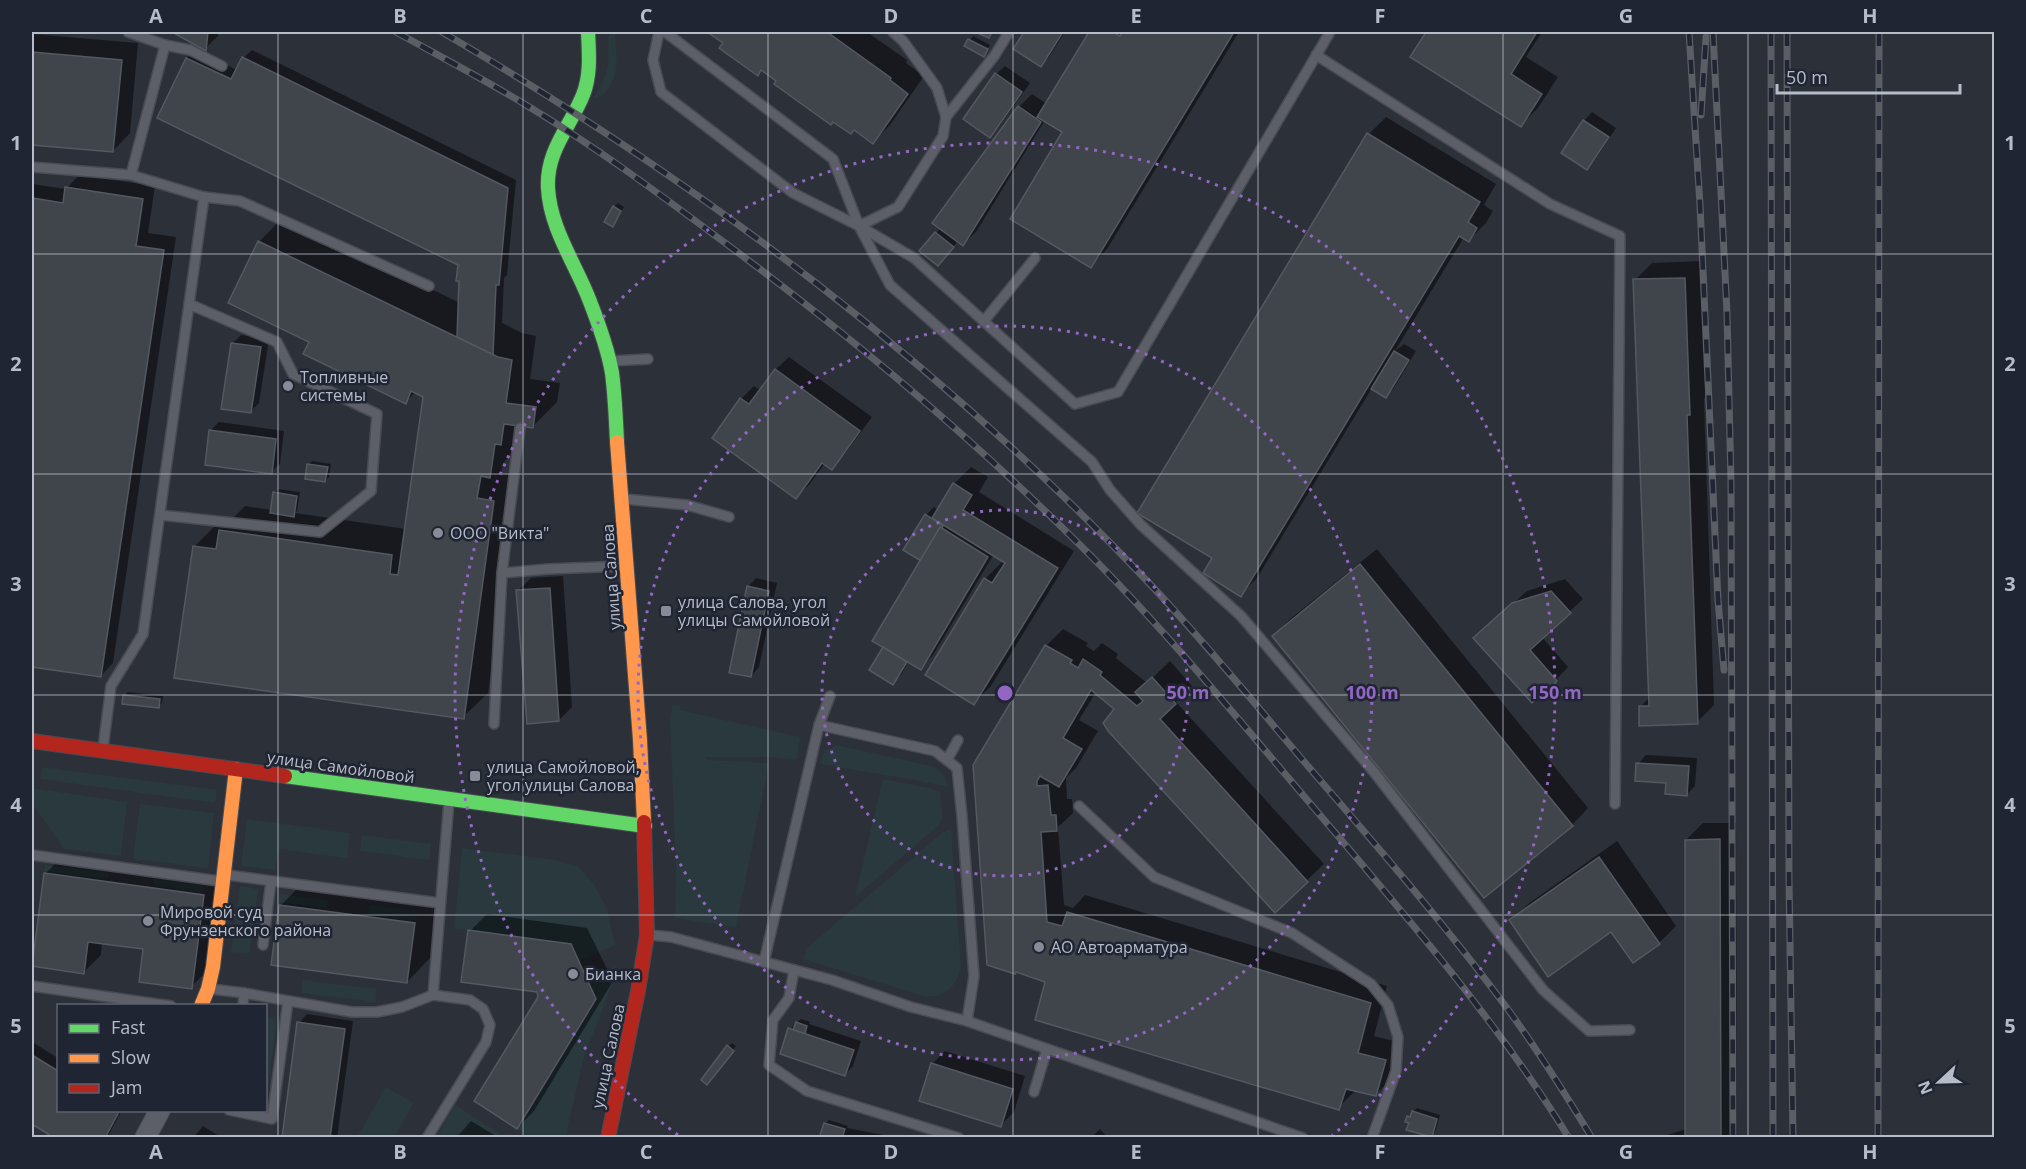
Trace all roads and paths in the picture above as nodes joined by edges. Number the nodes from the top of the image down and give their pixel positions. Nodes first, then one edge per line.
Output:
1 (128, 32) edge
2 (588, 32) edge
3 (659, 32) edge
4 (665, 32) edge
5 (893, 32) edge
6 (1009, 32) edge
7 (1330, 32) edge
8 (165, 45) junction
9 (1316, 55) junction
10 (222, 66) dead end
11 (946, 117) junction
12 (32, 167) edge
13 (131, 175) junction
14 (204, 196) junction
15 (859, 226) junction
16 (1035, 258) dead end
17 (429, 286) dead end
18 (189, 304) junction
19 (984, 321) junction
20 (648, 359) dead end
21 (609, 361) junction
22 (520, 428) dead end
23 (622, 499) junction
24 (160, 515) junction
25 (729, 517) dead end
26 (627, 566) junction
27 (502, 573) junction
28 (830, 696) dead end
29 (494, 724) dead end
30 (819, 725) junction
31 (958, 740) dead end
32 (32, 741) edge
33 (102, 751) junction
34 (947, 760) junction
35 (236, 769) junction
36 (449, 799) junction
37 (1615, 804) dead end
38 (1079, 806) dead end
39 (645, 826) junction
40 (32, 855) edge
41 (224, 878) junction
42 (271, 881) junction
43 (440, 903) junction
44 (647, 935) junction
45 (263, 945) dead end
46 (764, 962) junction
47 (794, 970) junction
48 (32, 986) edge
49 (208, 989) junction
50 (244, 993) junction
51 (433, 995) junction
52 (288, 1001) junction
53 (164, 1004) edge
54 (201, 1004) edge
55 (243, 1004) edge
56 (968, 1021) junction
57 (1630, 1030) dead end
58 (1047, 1049) junction
59 (1034, 1092) dead end
60 (159, 1112) edge
61 (239, 1112) edge
62 (145, 1137) edge
63 (427, 1137) edge
64 (608, 1137) edge
65 (958, 1137) edge
66 (1303, 1137) edge
67 (1372, 1137) edge

1 - 8 lane
2 - 21 street, улица Салова
3 - 15 lane
4 - 15 lane
5 - 11 lane
6 - 11 lane
7 - 9 lane
8 - 10 lane
8 - 13 lane
9 - 19 lane
9 - 37 lane
11 - 15 lane
12 - 13 lane
13 - 14 lane
14 - 17 lane
14 - 18 lane
15 - 19 lane
15 - 57 lane
16 - 19 lane
18 - 24 lane
18 - 24 lane
20 - 21 lane
21 - 23 street, улица Салова
22 - 27 lane
23 - 25 lane
23 - 26 street, улица Салова
24 - 33 lane
26 - 27 lane
26 - 39 street, улица Салова
27 - 29 lane
28 - 30 lane
30 - 34 lane
30 - 46 lane
31 - 34 lane
32 - 33 street, улица Самойловой
33 - 35 street, улица Самойловой
34 - 56 lane
35 - 36 street, улица Самойловой
35 - 41 street
36 - 39 street, улица Самойловой
36 - 43 lane
38 - 67 lane
39 - 44 street, улица Салова
40 - 41 lane
41 - 42 lane
41 - 49 street
42 - 43 lane
42 - 45 lane
43 - 51 lane
44 - 46 lane
44 - 64 street, улица Салова
46 - 47 lane
47 - 56 lane
47 - 65 lane
48 - 53 lane
49 - 50 lane
49 - 54 street
50 - 52 lane
50 - 55 lane
51 - 52 lane
51 - 63 lane
52 - 61 lane
56 - 58 lane
58 - 59 lane
58 - 66 lane
60 - 62 street

